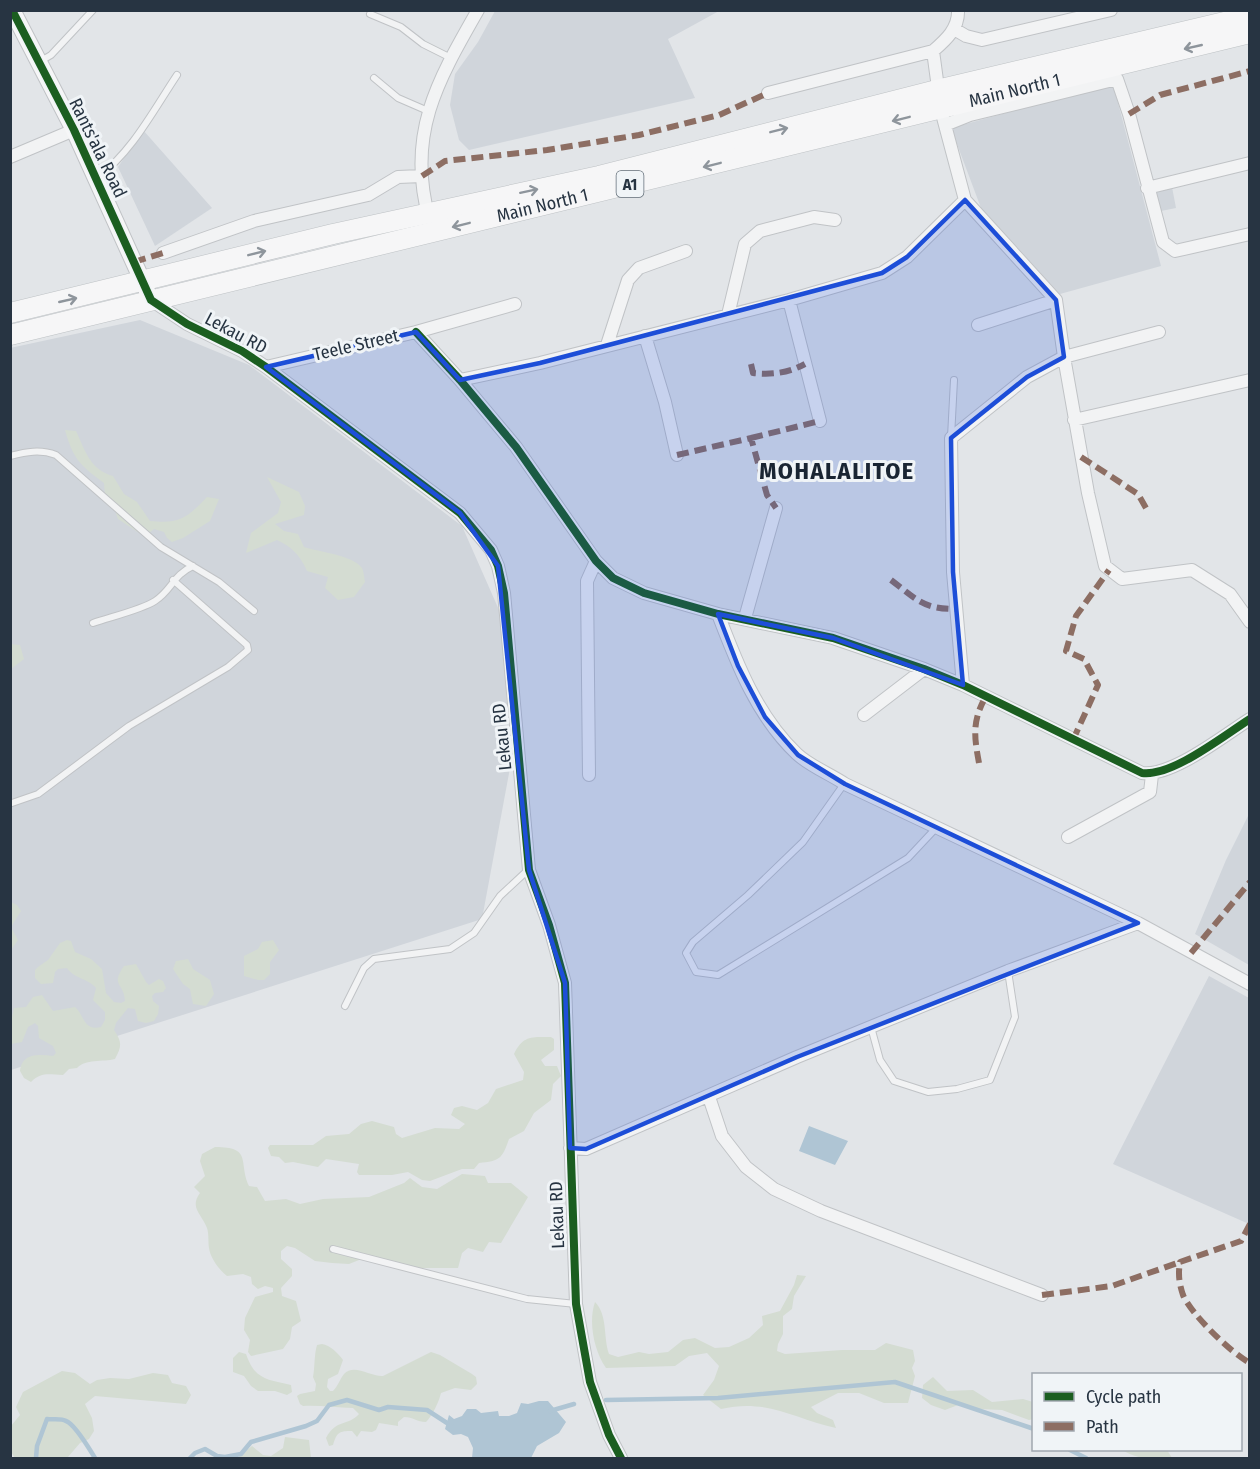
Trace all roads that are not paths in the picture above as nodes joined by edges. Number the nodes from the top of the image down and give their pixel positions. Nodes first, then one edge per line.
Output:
1 (12, 10) edge
2 (93, 10) edge
3 (478, 10) edge
4 (958, 10) edge
5 (1111, 10) edge
6 (370, 14) dead end
7 (1250, 16) edge
8 (954, 29) junction
9 (1250, 33) edge
10 (933, 51) junction
11 (451, 58) junction
12 (38, 62) junction
13 (177, 75) dead end
14 (374, 78) dead end
15 (937, 90) junction
16 (768, 93) dead end
17 (428, 111) junction
18 (943, 117) junction
19 (74, 130) junction
20 (10, 157) edge
21 (1250, 163) edge
22 (422, 176) junction
23 (96, 178) junction
24 (1147, 188) junction
25 (965, 200) junction
26 (428, 212) junction
27 (835, 220) dead end
28 (433, 232) junction
29 (1250, 234) edge
30 (686, 251) dead end
31 (163, 253) dead end
32 (143, 281) junction
33 (151, 300) junction
34 (789, 300) junction
35 (1056, 300) junction
36 (515, 304) dead end
37 (10, 313) edge
38 (728, 315) junction
39 (978, 325) dead end
40 (416, 332) junction
41 (1159, 332) dead end
42 (10, 335) edge
43 (645, 336) junction
44 (607, 345) junction
45 (1064, 357) junction
46 (266, 366) junction
47 (460, 380) junction
48 (1250, 380) edge
49 (954, 381) dead end
50 (1074, 420) junction
51 (820, 422) dead end
52 (951, 438) junction
53 (677, 454) dead end
54 (10, 456) edge
55 (776, 508) dead end
56 (596, 561) junction
57 (194, 566) junction
58 (173, 580) junction
59 (254, 611) dead end
60 (718, 614) junction
61 (745, 618) junction
62 (1250, 622) edge
63 (93, 623) dead end
64 (924, 669) junction
65 (963, 685) junction
66 (864, 715) dead end
67 (1250, 719) edge
68 (589, 775) dead end
69 (1152, 775) junction
70 (845, 784) junction
71 (12, 803) edge
72 (937, 827) junction
73 (1068, 837) dead end
74 (529, 870) junction
75 (1138, 923) junction
76 (1008, 971) junction
77 (1250, 984) edge
78 (345, 1006) dead end
79 (871, 1027) junction
80 (709, 1097) junction
81 (570, 1148) junction
82 (333, 1249) dead end
83 (1042, 1295) dead end
84 (576, 1304) junction
85 (621, 1458) edge

1 - 12 street, Rants'ala Road
2 - 12 lane
3 - 11 street
4 - 8 street
5 - 8 street
6 - 11 lane
7 - 15 main road, Main North 1 / A1
8 - 10 street
9 -> 18 main road, Main North 1 / A1
10 - 15 street
10 - 16 street
11 - 17 street
12 - 19 street, Rants'ala Road
13 - 23 lane
14 - 17 lane
15 - 18 street
26 -> 15 main road, Main North 1 / A1
17 - 22 street
18 - 24 street
18 - 25 street
18 -> 28 main road, Main North 1 / A1
19 - 20 street
19 - 23 street, Rants'ala Road
21 - 24 street
22 - 26 street
22 - 31 street
23 - 32 street, Rants'ala Road
24 - 29 street
25 - 34 street
25 - 35 street
26 - 28 street
32 -> 26 main road, Main North 1 / A1
27 - 38 street
28 - 33 main road, Main North 1 / A1
30 - 44 street
32 - 33 street, Rants'ala Road
37 -> 32 main road, Main North 1 / A1
33 - 42 main road, Main North 1 / A1
33 - 46 street, Lekau RD
34 - 38 street
34 - 51 street
35 - 39 street
35 - 45 street
36 - 40 street, Teele Street
38 - 43 street
40 - 46 street, Teele Street
40 - 47 street
41 - 45 street
43 - 44 street
43 - 53 street
44 - 47 street
45 - 50 street
45 - 52 street
46 - 74 street, Lekau RD
47 - 56 street
48 - 50 street
49 - 52 lane
50 - 62 street
52 - 65 street
54 - 57 lane
55 - 61 street
56 - 60 street
56 - 68 street
57 - 58 lane
57 - 59 lane
58 - 63 lane
58 - 71 lane
60 - 61 street
60 - 70 street
61 - 64 street
64 - 65 street
64 - 66 street
65 - 69 street
67 - 69 street
69 - 73 street
70 - 72 street
70 - 72 lane
72 - 75 street
74 - 78 lane
74 - 81 street, Lekau RD
75 - 76 street
75 - 77 street
76 - 79 street
76 - 79 lane
79 - 80 street
80 - 81 street
80 - 83 street
81 - 84 street, Lekau RD
82 - 84 lane
84 - 85 street, Lekau RD

